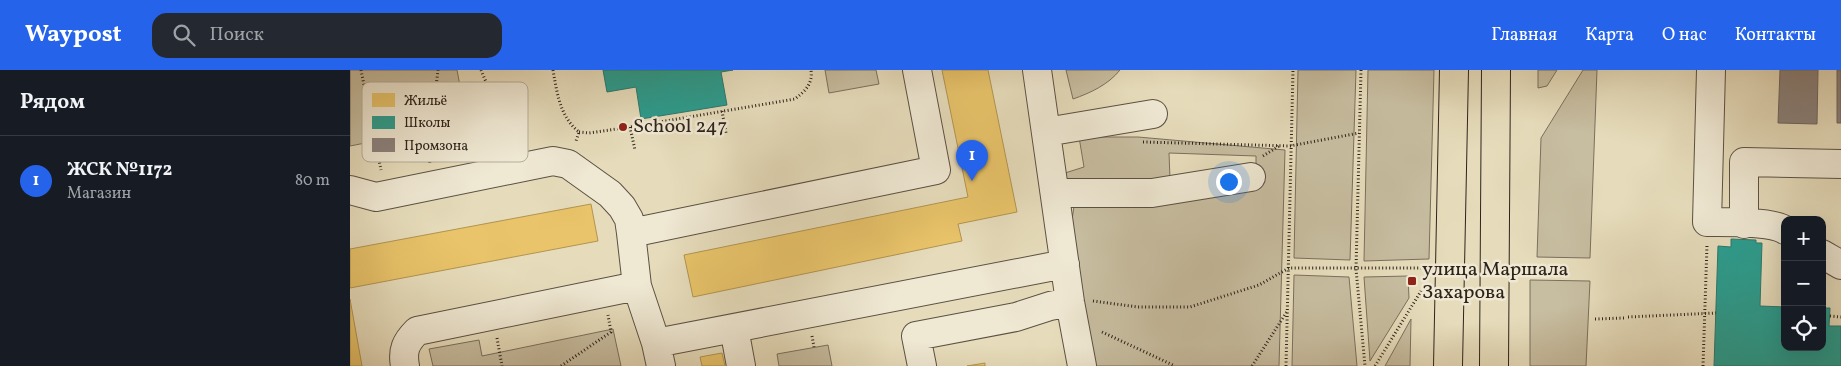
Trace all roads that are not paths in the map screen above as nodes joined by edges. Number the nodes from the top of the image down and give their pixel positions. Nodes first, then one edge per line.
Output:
1 (918, 70) edge
2 (1037, 70) edge
3 (1454, 70) edge
4 (1496, 70) edge
5 (1711, 70) edge
6 (1147, 115) road end
7 (1046, 132) junction
8 (1841, 164) edge
9 (1251, 177) dead end
10 (350, 190) edge
11 (1056, 193) junction
12 (1744, 224) junction
13 (1781, 227) edge
14 (632, 233) junction
15 (1826, 257) edge
16 (1065, 264) junction
17 (1841, 266) edge
18 (637, 286) junction
19 (1071, 307) junction
20 (734, 328) junction
21 (658, 354) edge
22 (405, 366) edge
23 (741, 366) edge
24 (922, 366) edge
25 (1082, 366) edge
26 (1448, 366) edge
27 (1494, 366) edge

1 - 14 lane
2 - 7 lane
3 - 26 main road
4 - 27 main road
5 - 12 lane
6 - 7 lane
7 - 11 lane
8 - 12 lane
9 - 11 lane
10 - 14 lane
11 - 16 lane
12 - 13 lane
14 - 18 lane
15 - 17 lane
16 - 19 lane
16 - 20 lane
18 - 21 lane
18 - 22 lane
19 - 24 lane
19 - 25 lane
20 - 21 lane
20 - 23 lane

